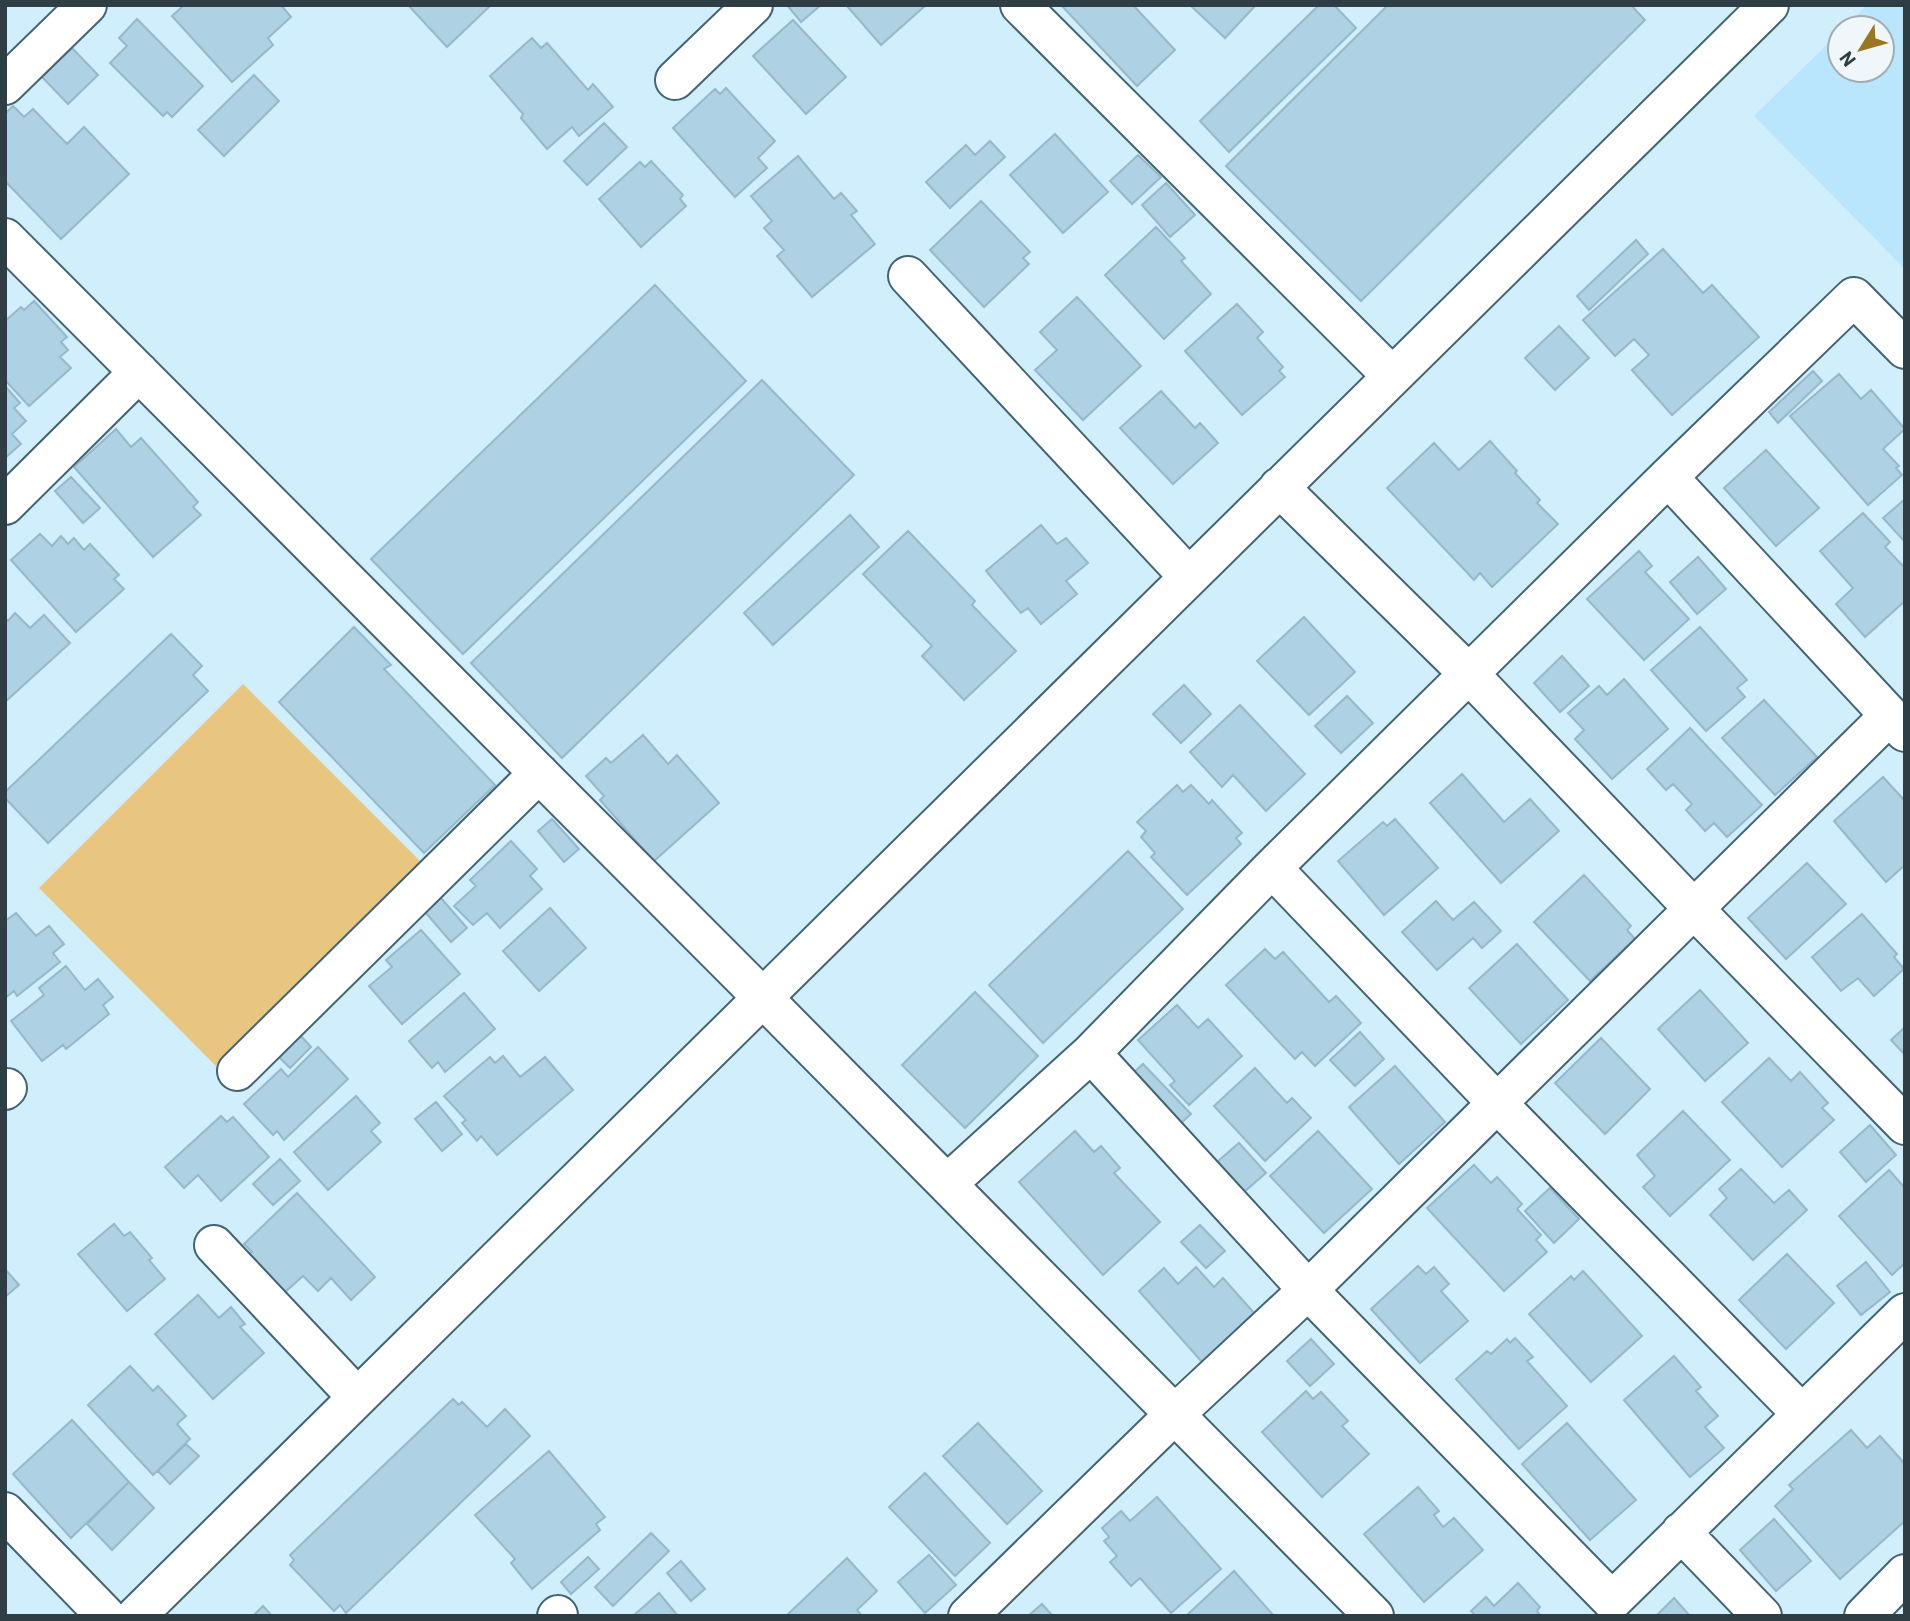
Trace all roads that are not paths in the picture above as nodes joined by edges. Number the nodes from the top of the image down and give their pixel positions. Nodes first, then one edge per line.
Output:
1 (87, 5) edge
2 (753, 5) edge
3 (1020, 5) edge
4 (1769, 5) edge
5 (675, 80) dead end
6 (5, 85) edge
7 (5, 238) edge
8 (908, 276) dead end
9 (1905, 349) edge
10 (139, 372) junction
11 (1392, 376) junction
12 (1668, 477) junction
13 (1279, 487) junction
14 (5, 505) edge
15 (1188, 576) junction
16 (1470, 675) junction
17 (1897, 724) edge
18 (539, 773) junction
19 (1272, 868) junction
20 (1693, 908) junction
21 (762, 997) junction
22 (1091, 1053) junction
23 (237, 1071) dead end
24 (1497, 1103) junction
25 (1905, 1125) edge
26 (947, 1184) junction
27 (214, 1245) dead end
28 (1308, 1290) junction
29 (1905, 1313) edge
30 (357, 1397) junction
31 (1175, 1414) junction
32 (1802, 1414) junction
33 (5, 1512) edge
34 (1681, 1532) junction
35 (1905, 1574) edge
36 (1358, 1611) edge
37 (106, 1616) edge
38 (136, 1616) edge
39 (968, 1616) edge
40 (1762, 1616) edge
41 (1864, 1616) edge

1 - 6 street
2 - 5 street
3 - 11 street
4 - 11 street
7 - 10 street
8 - 15 street
9 - 12 street
10 - 14 street
10 - 18 street
11 - 13 street
12 - 16 street
12 - 17 street
13 - 15 street
13 - 16 street
15 - 21 street
16 - 19 street
16 - 20 street
17 - 20 street
18 - 21 street
18 - 23 street
19 - 22 street
19 - 24 street
20 - 24 street
20 - 25 street
21 - 26 street
21 - 30 street
22 - 26 street
22 - 28 street
24 - 28 street
24 - 32 street
26 - 31 street
27 - 30 street
28 - 31 street
28 - 34 street
29 - 32 street
30 - 38 street
31 - 36 street
31 - 39 street
32 - 34 street
33 - 37 street
34 - 40 street
35 - 41 street

